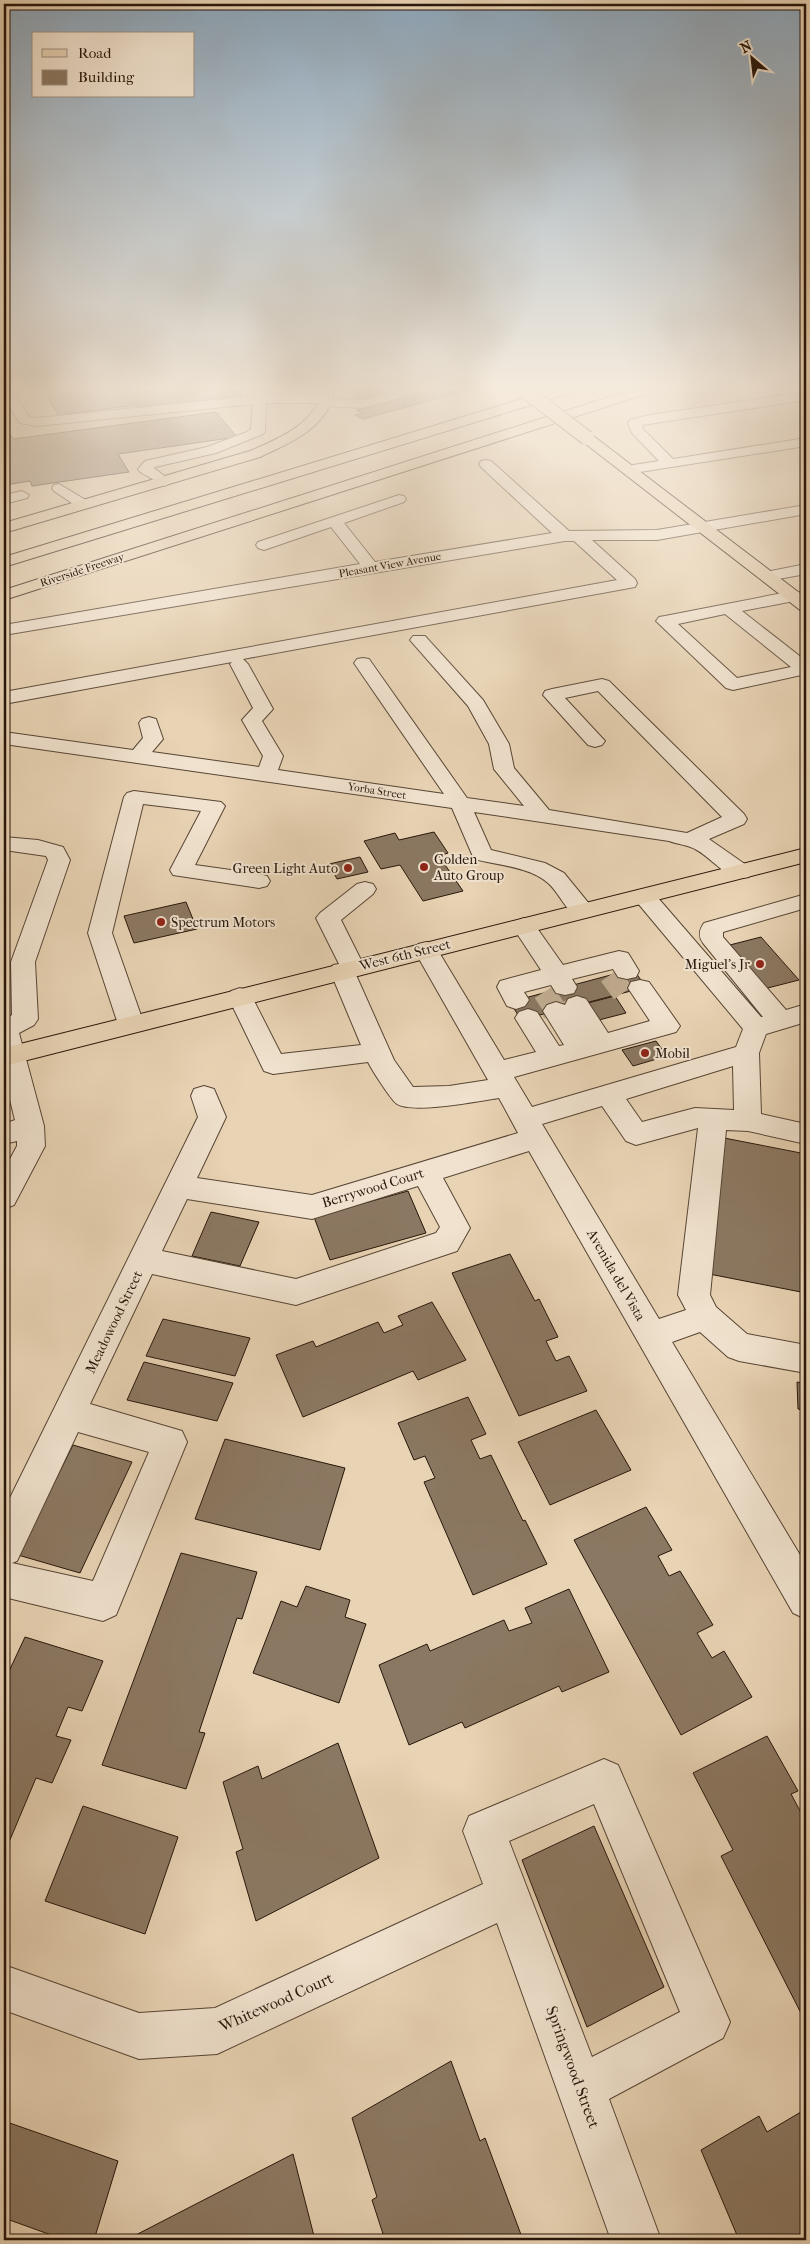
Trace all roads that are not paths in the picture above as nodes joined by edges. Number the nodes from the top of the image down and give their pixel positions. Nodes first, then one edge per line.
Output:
1 (22, 495) dead end
2 (69, 495) edge
3 (120, 495) edge
4 (168, 495) edge
5 (224, 495) edge
6 (265, 495) edge
7 (318, 495) edge
8 (522, 495) edge
9 (659, 495) edge
10 (399, 499) dead end
11 (4, 500) edge
12 (144, 502) dead end
13 (84, 505) junction
14 (806, 510) edge
15 (334, 521) junction
16 (4, 528) edge
17 (703, 528) junction
18 (571, 536) junction
19 (264, 545) dead end
20 (4, 562) edge
21 (371, 568) junction
22 (806, 569) edge
23 (4, 576) edge
24 (767, 576) junction
25 (4, 595) edge
26 (800, 601) edge
27 (729, 609) junction
28 (4, 630) edge
29 (419, 640) dead end
30 (364, 663) dead end
31 (239, 664) dead end
32 (806, 669) edge
33 (4, 698) edge
34 (149, 723) dead end
35 (4, 738) edge
36 (595, 741) dead end
37 (137, 756) junction
38 (266, 774) junction
39 (460, 803) junction
40 (541, 814) junction
41 (688, 840) junction
42 (4, 844) edge
43 (806, 855) edge
44 (741, 872) junction
45 (259, 882) dead end
46 (365, 889) dead end
47 (644, 896) junction
48 (806, 901) edge
49 (584, 911) junction
50 (524, 926) junction
51 (426, 950) junction
52 (348, 970) junction
53 (556, 992) junction
54 (240, 997) junction
55 (806, 1013) edge
56 (132, 1024) junction
57 (768, 1024) junction
58 (5, 1029) edge
59 (591, 1047) junction
60 (377, 1052) junction
61 (746, 1054) junction
62 (7, 1056) edge
63 (552, 1057) junction
64 (502, 1079) junction
65 (609, 1095) junction
66 (204, 1096) dead end
67 (713, 1119) junction
68 (748, 1121) junction
69 (30, 1126) junction
70 (530, 1128) junction
71 (4, 1134) edge
72 (806, 1134) edge
73 (425, 1172) junction
74 (177, 1186) junction
75 (4, 1197) edge
76 (144, 1260) junction
77 (705, 1317) junction
78 (651, 1335) junction
79 (806, 1359) edge
80 (70, 1414) junction
81 (4, 1548) edge
82 (4, 1579) edge
83 (806, 1600) edge
84 (508, 1895) junction
85 (4, 1988) edge
86 (581, 2088) junction
87 (636, 2240) edge

1 - 11 street
2 - 13 street
3 - 13 main road
4 - 12 main road
5 - 20 main road
6 - 23 main road
7 - 25 main road, Riverside Freeway
8 - 18 street
9 - 17 main road
10 - 15 street
13 - 16 main road
14 - 17 street, Pleasant View Avenue
15 - 19 street
15 - 21 street
17 - 18 street, Pleasant View Avenue
17 - 24 main road
18 - 21 street, Pleasant View Avenue
18 - 33 street
21 - 28 street, Pleasant View Avenue
22 - 24 street
24 - 26 main road
26 - 27 street
27 - 32 street
27 - 32 street
29 - 40 street
30 - 39 street
31 - 38 street
34 - 37 street
35 - 37 street, Yorba Street
36 - 41 street
37 - 38 street, Yorba Street
38 - 39 street, Yorba Street
39 - 40 street, Yorba Street
39 - 49 street
40 - 41 street, Yorba Street
41 - 44 street, Yorba Street
42 - 58 street
43 - 44 main road, West 6th Street
44 - 47 main road, West 6th Street
45 - 56 street
46 - 52 street
47 - 49 main road, West 6th Street
47 - 57 street
48 - 57 street
49 - 50 main road, West 6th Street
50 - 51 main road, West 6th Street
50 - 53 street
51 - 52 main road, West 6th Street
51 - 64 street, Avenida del Vista
52 - 54 main road, West 6th Street
52 - 60 street
53 - 59 street
53 - 59 street
53 - 63 street
54 - 56 main road, West 6th Street
54 - 60 street
55 - 57 street
56 - 62 main road, West 6th Street
57 - 61 street
58 - 62 street
59 - 63 street
60 - 64 street
61 - 65 street, Berrywood Court
61 - 68 street
62 - 69 street
63 - 64 street
64 - 70 street, Avenida del Vista
65 - 67 street
65 - 70 street, Berrywood Court
66 - 74 street, Meadowood Street
67 - 68 street
67 - 77 street
68 - 72 street
69 - 71 street
69 - 75 street
70 - 73 street, Berrywood Court
70 - 78 street, Avenida del Vista
73 - 74 street, Berrywood Court
73 - 76 street
74 - 76 street, Meadowood Street
76 - 80 street, Meadowood Street
77 - 78 street
77 - 79 street
78 - 83 street, Avenida del Vista
80 - 81 street, Meadowood Street
80 - 82 street
84 - 85 street, Whitewood Court
84 - 86 street, Springwood Street
84 - 86 street, Springwood Street
86 - 87 street, Springwood Street

